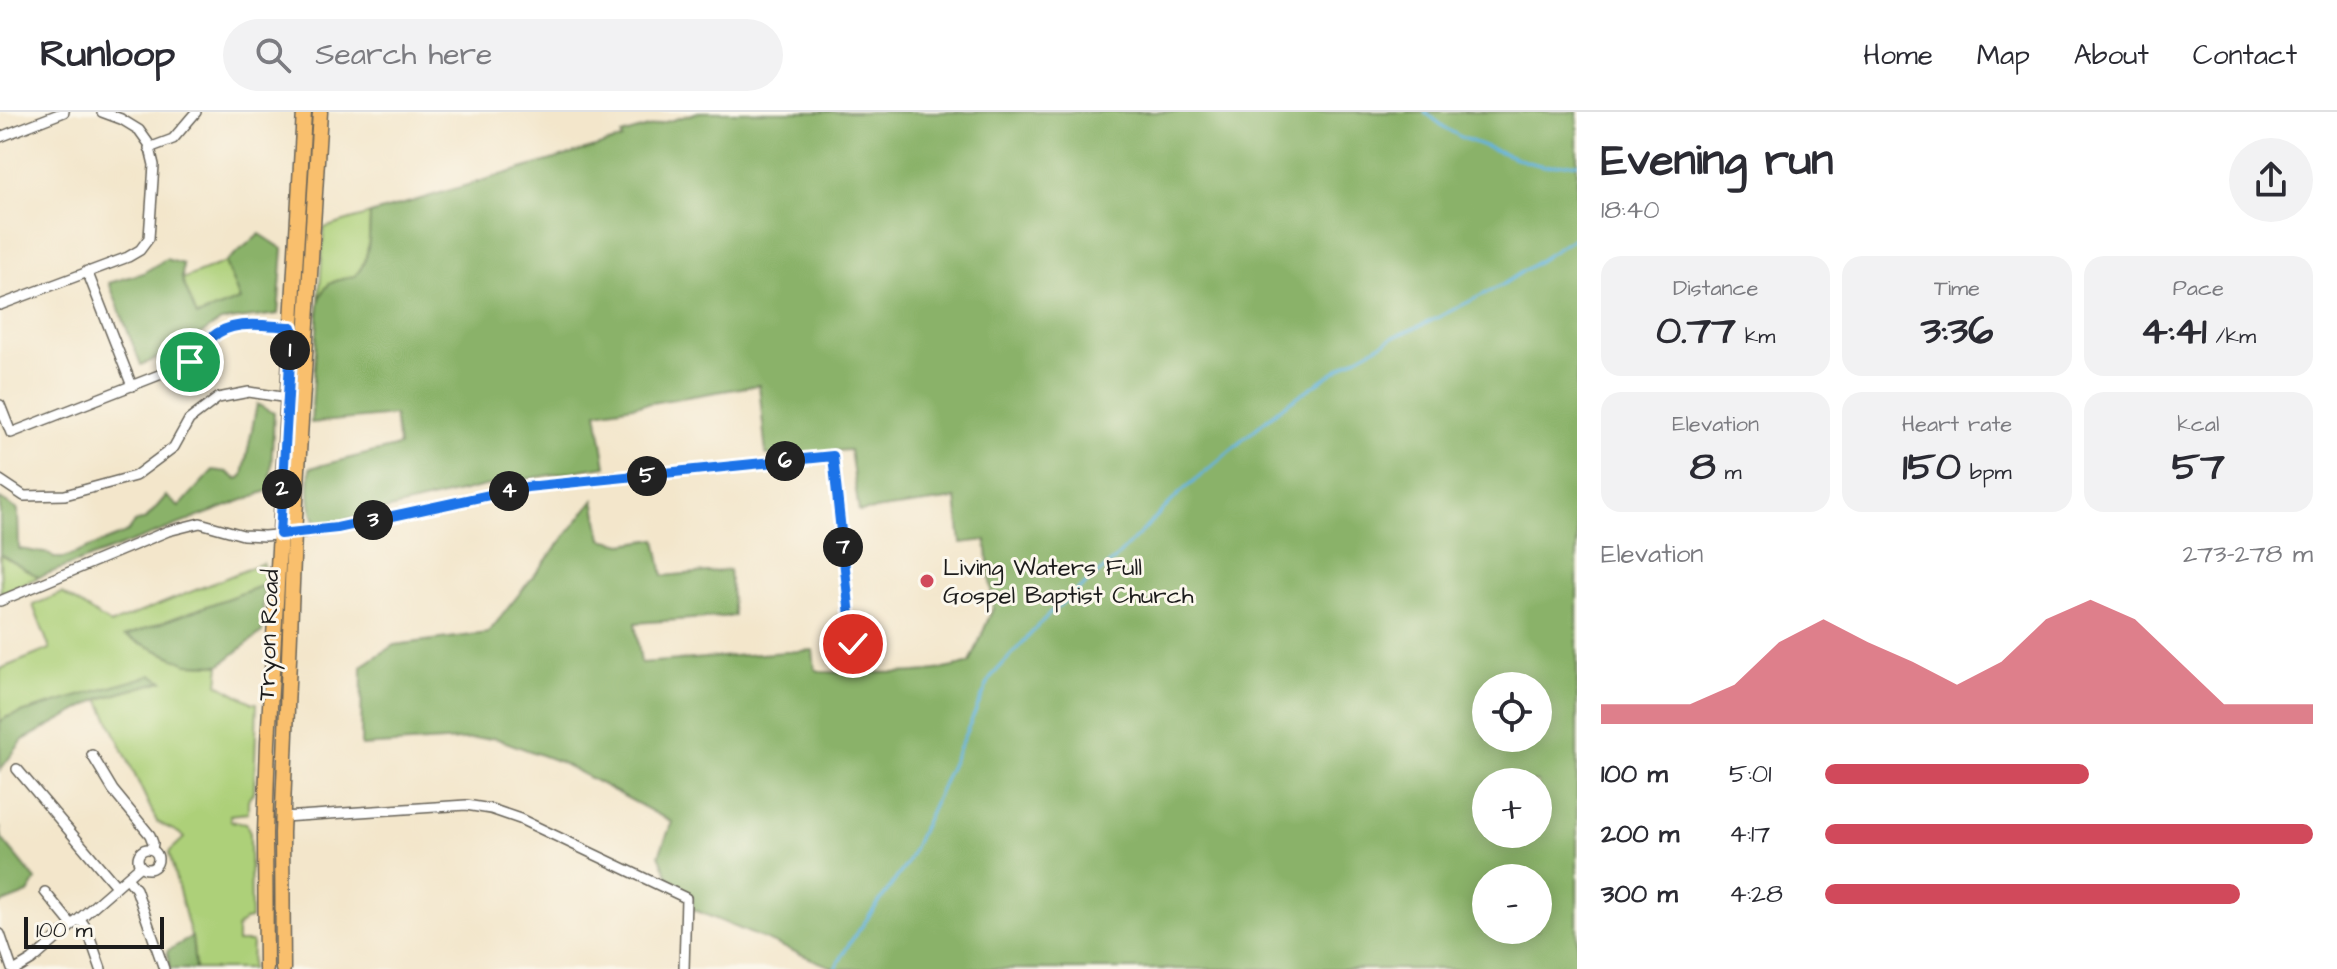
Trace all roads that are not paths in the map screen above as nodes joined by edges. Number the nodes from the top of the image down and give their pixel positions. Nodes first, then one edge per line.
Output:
1 (64, 112) edge
2 (102, 112) edge
3 (196, 112) edge
4 (304, 112) edge
5 (320, 112) edge
6 (0, 137) edge
7 (149, 148) junction
8 (87, 271) junction
9 (0, 305) edge
10 (292, 327) junction
11 (132, 386) junction
12 (288, 398) junction
13 (0, 405) edge
14 (0, 480) edge
15 (287, 534) junction
16 (0, 601) edge
17 (853, 644) dead end
18 (92, 755) dead end
19 (17, 769) dead end
20 (283, 817) junction
21 (152, 849) junction
22 (140, 866) junction
23 (128, 879) junction
24 (116, 886) junction
25 (45, 892) dead end
26 (76, 922) junction
27 (0, 934) edge
28 (32, 960) junction
29 (15, 969) edge
30 (38, 969) edge
31 (101, 969) edge
32 (164, 969) edge
33 (266, 969) edge
34 (283, 969) edge
35 (684, 969) edge

1 - 6 street
2 - 7 street
3 - 7 street
4 - 10 main road, Tryon Road
5 - 15 main road, Tryon Road
7 - 8 street
8 - 9 street
8 - 11 street
10 - 11 street
10 - 12 main road, Tryon Road
11 - 13 street
12 - 14 street
12 - 15 main road, Tryon Road
15 - 16 street
15 - 17 street
15 - 20 main road, Tryon Road
15 - 33 main road, Tryon Road
18 - 21 street
19 - 24 street
20 - 34 main road, Tryon Road
20 - 35 street
21 - 22 street
21 - 22 street
22 - 23 street
23 - 24 street
23 - 32 street
24 - 26 street
25 - 26 street
26 - 28 street
26 - 31 street
27 - 29 street
28 - 29 street
28 - 30 street

